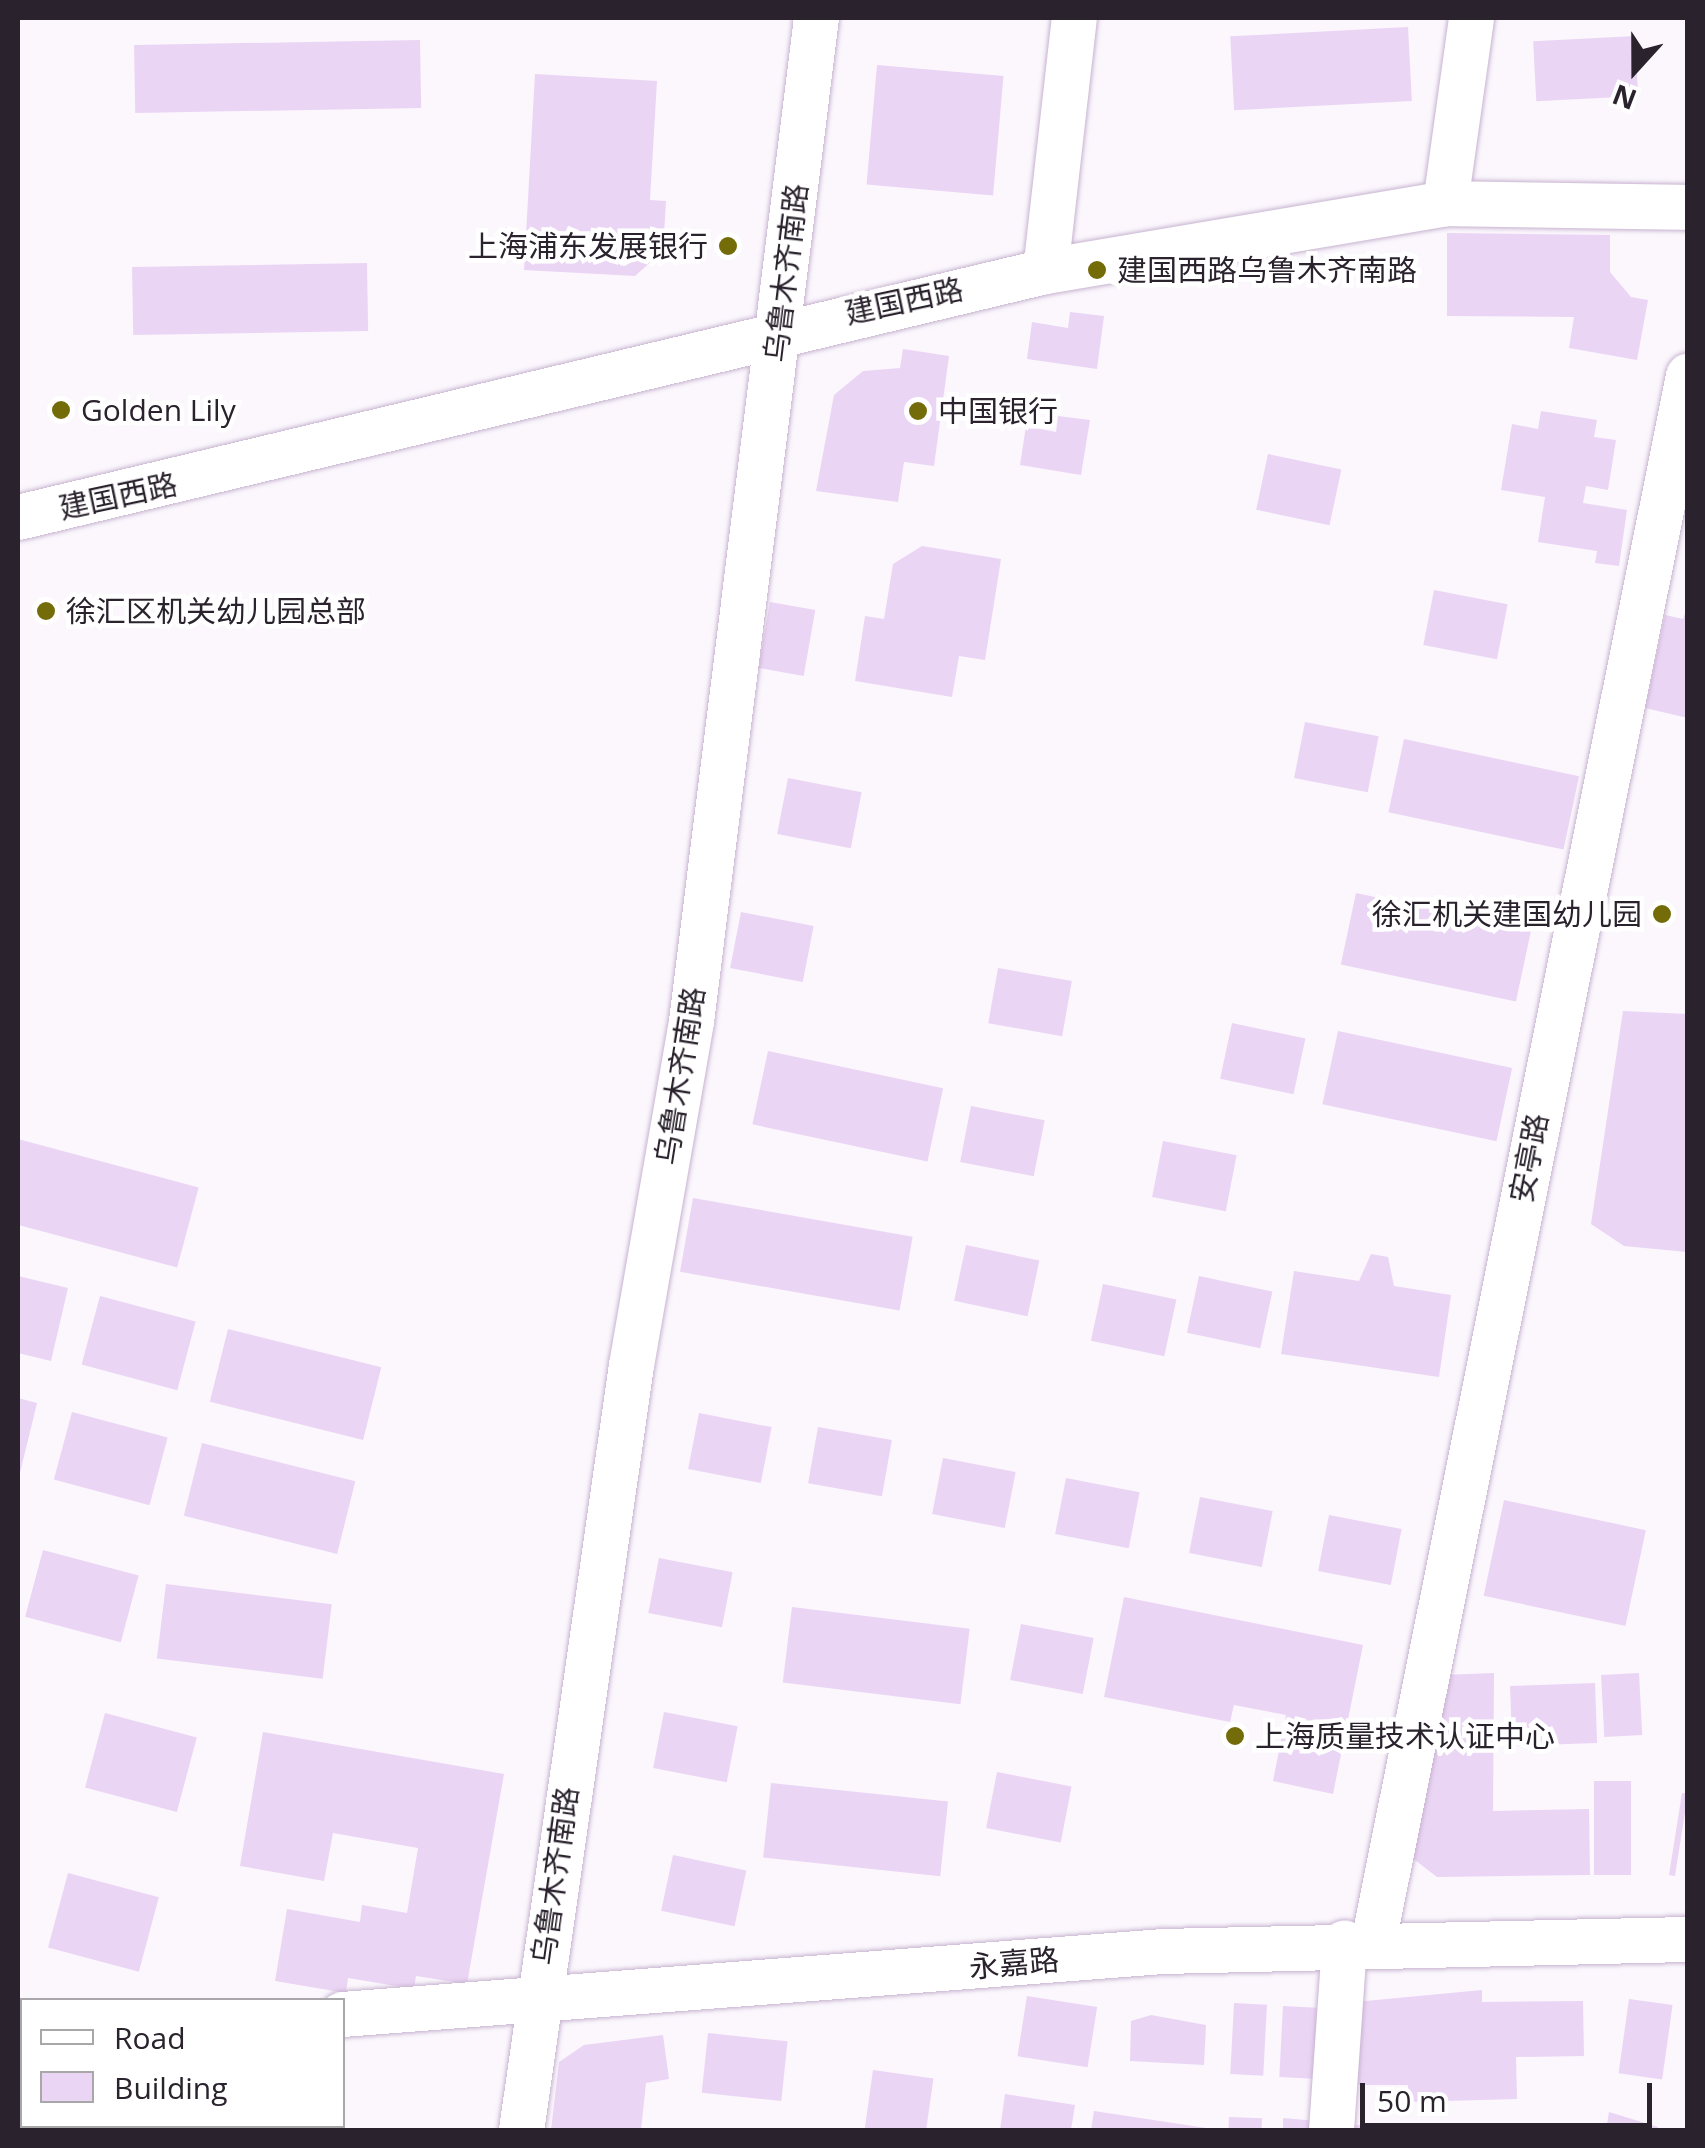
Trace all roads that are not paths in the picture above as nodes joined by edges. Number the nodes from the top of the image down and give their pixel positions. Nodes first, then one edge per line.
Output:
1 (816, 18) edge
2 (1074, 18) edge
3 (1471, 18) edge
4 (1685, 196) edge
5 (1445, 203) junction
6 (1045, 271) junction
7 (779, 329) junction
8 (1688, 376) edge
9 (18, 517) edge
10 (1688, 1939) edge
11 (1358, 1942) junction
12 (538, 2002) junction
13 (345, 2014) edge
14 (521, 2130) edge
15 (1331, 2130) edge

1 - 7 street, 乌鲁木齐南路
2 - 6 street
3 - 5 street
4 - 5 street, 建国西路
5 - 6 street, 建国西路
6 - 7 street, 建国西路
7 - 9 street, 建国西路
7 - 12 street, 乌鲁木齐南路
8 - 11 street, 安亭路
10 - 11 street, 永嘉路
11 - 12 street, 永嘉路
11 - 15 street, 安亭路
12 - 13 street, 永嘉路
12 - 14 street, 乌鲁木齐南路

